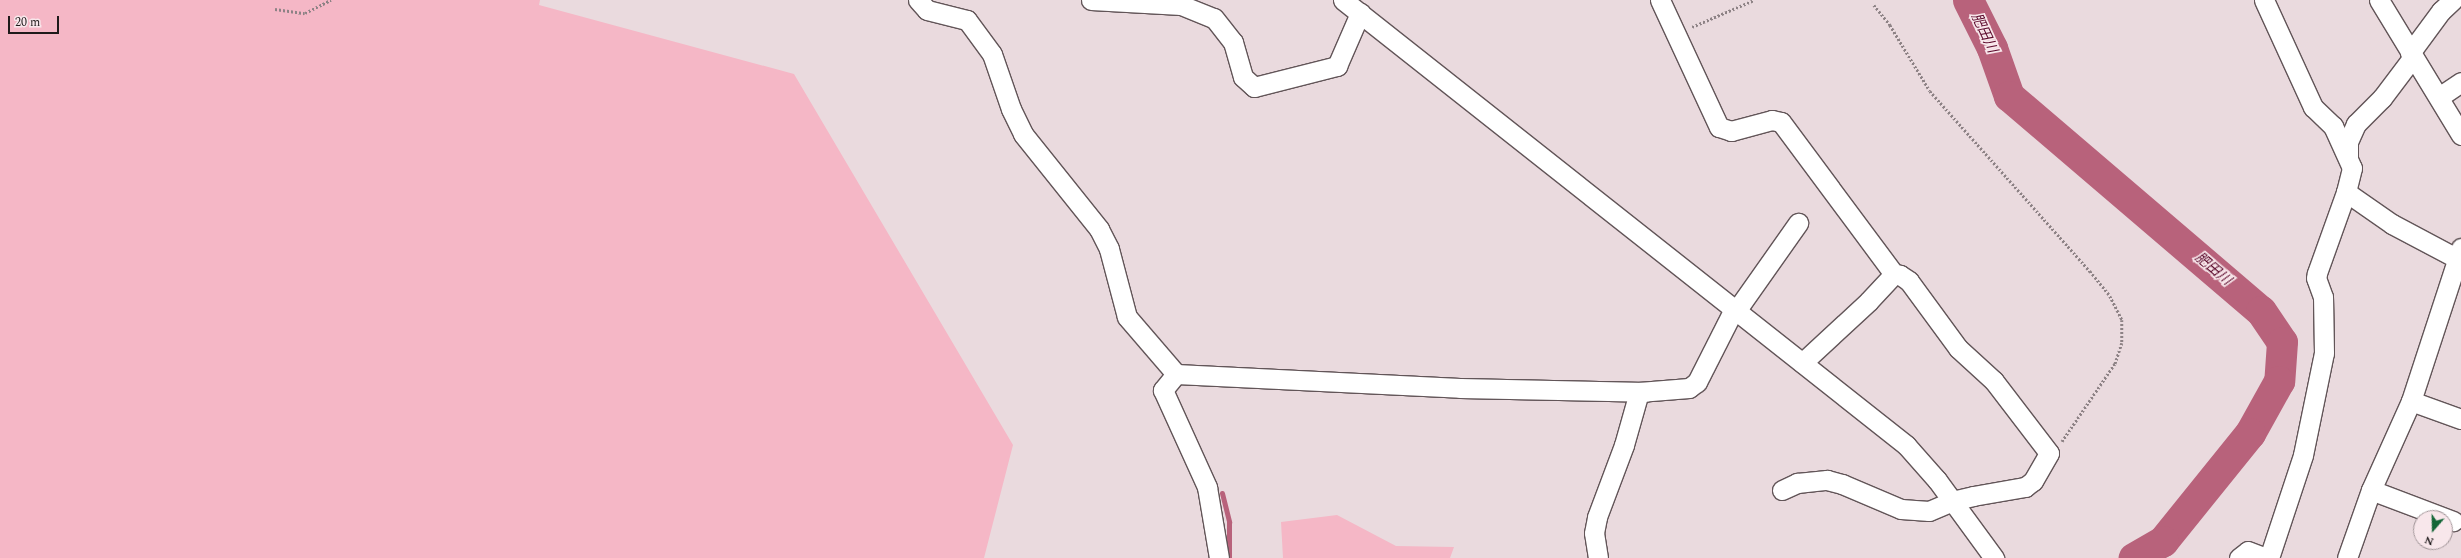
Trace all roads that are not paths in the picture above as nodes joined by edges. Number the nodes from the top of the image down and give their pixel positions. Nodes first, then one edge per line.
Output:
1 (1091, 0) edge
2 (1343, 0) edge
3 (1660, 0) edge
4 (2264, 0) edge
5 (2379, 0) edge
6 (2453, 0) edge
7 (927, 3) edge
8 (1360, 14) junction
9 (2412, 55) junction
10 (2461, 82) edge
11 (2439, 97) junction
12 (2461, 135) edge
13 (2348, 159) junction
14 (2346, 192) junction
15 (1798, 223) dead end
16 (2459, 254) edge
17 (1894, 274) junction
18 (1735, 310) junction
19 (1802, 363) junction
20 (1176, 374) junction
21 (1645, 392) junction
22 (2411, 401) junction
23 (2461, 419) edge
24 (1782, 490) dead end
25 (2371, 490) junction
26 (1952, 501) junction
27 (2424, 510) edge
28 (1218, 558) edge
29 (1598, 558) edge
30 (1994, 558) edge
31 (2240, 558) edge
32 (2268, 558) edge
33 (2347, 558) edge

1 - 8 street
2 - 8 street
3 - 17 street
4 - 13 street
5 - 9 street
6 - 9 street
7 - 20 street
8 - 18 street
9 - 11 street
9 - 13 street
10 - 11 street
11 - 12 street
13 - 14 street
14 - 16 street
14 - 32 street
15 - 18 street
16 - 22 street
17 - 19 street
17 - 26 street
18 - 19 street
18 - 21 street
19 - 26 street
20 - 21 street
20 - 28 street
21 - 29 street
22 - 23 street
22 - 25 street
24 - 26 street
25 - 27 street
25 - 33 street
26 - 30 street
31 - 32 street

